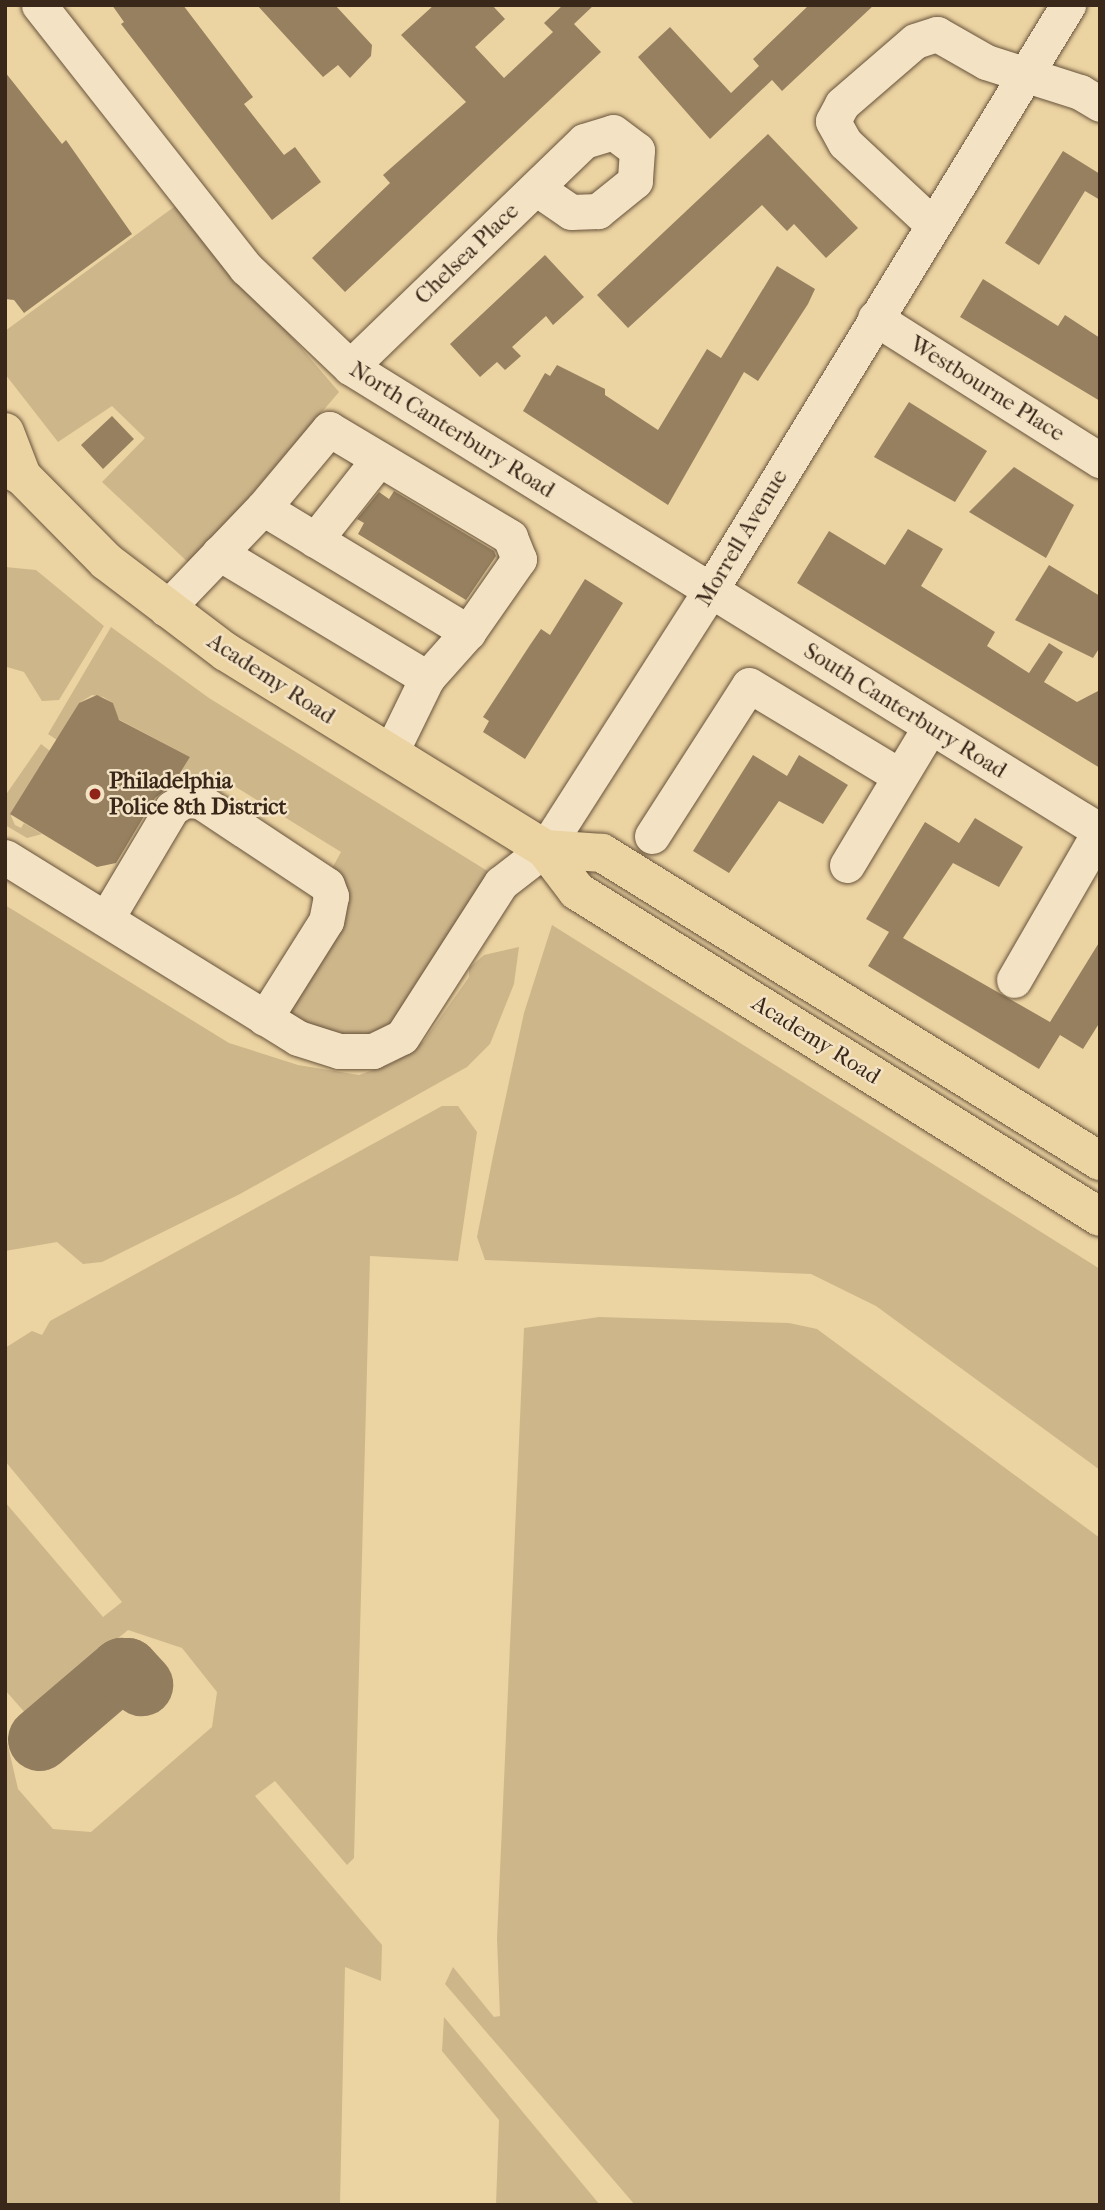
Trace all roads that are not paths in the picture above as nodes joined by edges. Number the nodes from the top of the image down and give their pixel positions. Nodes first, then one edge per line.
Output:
1 (39, 5) edge
2 (1068, 5) edge
3 (1026, 74) junction
4 (1100, 104) edge
5 (536, 188) junction
6 (932, 224) junction
7 (875, 318) junction
8 (350, 367) junction
9 (5, 432) edge
10 (379, 459) junction
11 (1100, 460) edge
12 (11, 479) edge
13 (263, 508) junction
14 (315, 540) junction
15 (219, 553) junction
16 (710, 591) junction
17 (166, 609) junction
18 (468, 632) junction
19 (427, 678) junction
20 (930, 727) junction
21 (390, 754) junction
22 (900, 776) junction
23 (1100, 831) edge
24 (652, 836) dead end
25 (545, 849) junction
26 (5, 857) edge
27 (848, 865) dead end
28 (106, 919) junction
29 (1014, 980) dead end
30 (265, 1018) junction
31 (1100, 1161) edge
32 (1100, 1217) edge

1 - 8 street, North Canterbury Road
2 - 3 street, Morrell Avenue
3 - 4 street
3 - 6 street, Morrell Avenue
3 - 6 street
5 - 5 street, Chelsea Place
5 - 8 street, Chelsea Place
6 - 7 street, Morrell Avenue
7 - 11 street, Westbourne Place
7 - 16 street, Morrell Avenue
8 - 16 street, North Canterbury Road
9 - 12 main road, Academy Road
10 - 13 street
10 - 14 street
10 - 18 street
12 - 17 main road, Academy Road
13 - 14 street
13 - 15 street
14 - 18 street
15 - 17 street
15 - 19 street
16 - 20 street, South Canterbury Road
16 - 25 street, Morrell Avenue
17 - 21 main road, Academy Road
18 - 19 street
19 - 21 street
20 - 22 street
20 - 23 street, South Canterbury Road
21 - 25 main road, Academy Road
22 - 24 street
22 - 27 street
23 - 29 street
25 - 30 street, Morrell Avenue
25 - 31 main road, Academy Road
25 - 32 main road, Academy Road
26 - 28 street, Morrell Avenue
28 - 30 street, Morrell Avenue
28 - 30 street

